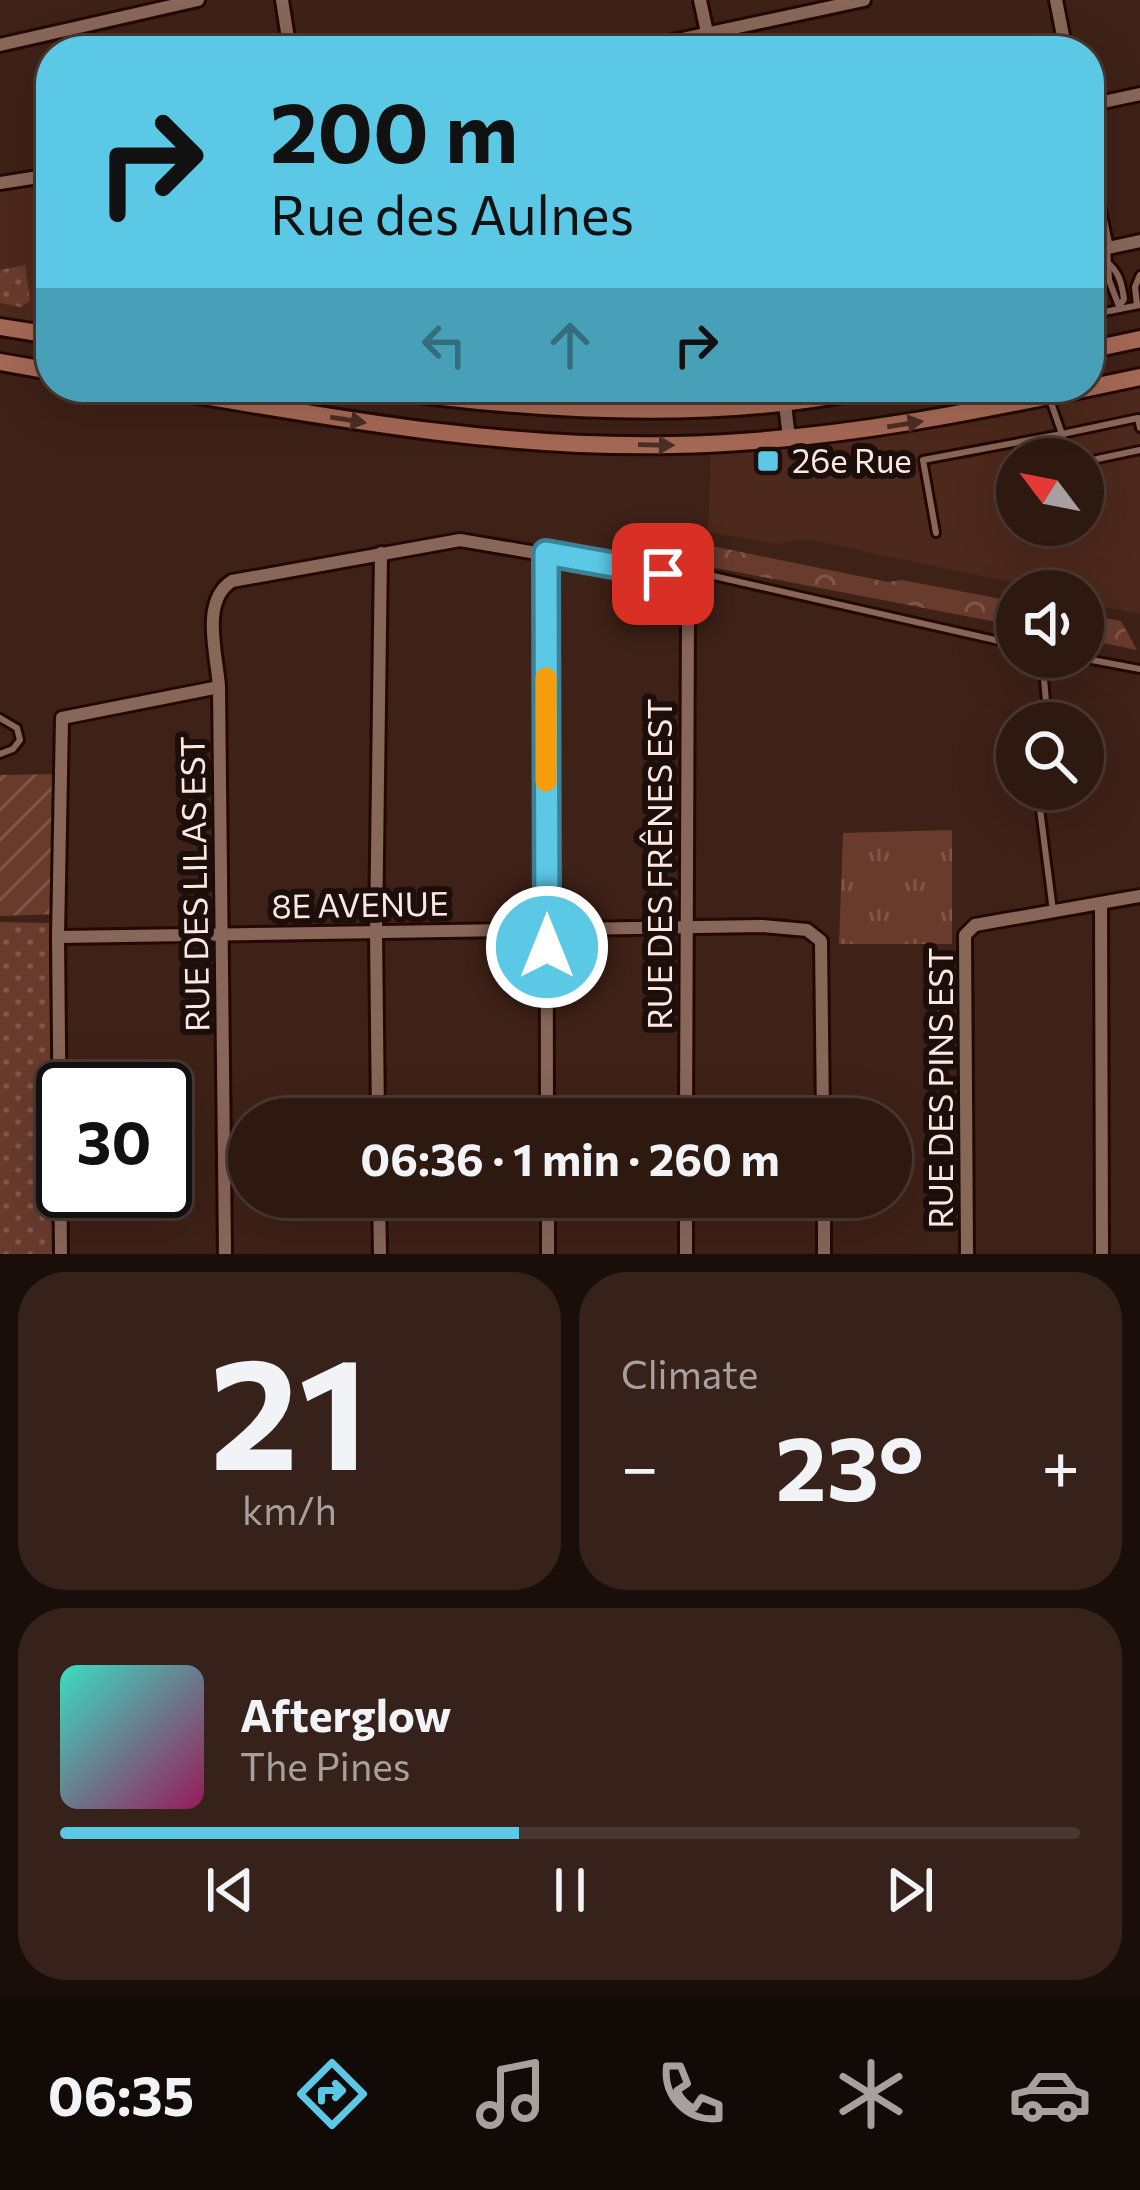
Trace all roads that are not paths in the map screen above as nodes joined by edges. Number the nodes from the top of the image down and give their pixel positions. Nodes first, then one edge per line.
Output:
1 (198, 0) edge
2 (283, 0) edge
3 (700, 0) edge
4 (864, 0) edge
5 (1056, 0) edge
6 (707, 34) junction
7 (40, 36) edge
8 (288, 36) edge
9 (697, 36) edge
10 (1063, 36) edge
11 (36, 37) edge
12 (0, 45) edge
13 (1140, 94) edge
14 (1104, 102) edge
15 (36, 177) edge
16 (0, 183) edge
17 (1104, 234) edge
18 (1140, 242) edge
19 (1107, 248) junction
20 (1104, 249) edge
21 (1140, 275) edge
22 (1139, 305) edge
23 (1120, 307) junction
24 (1104, 312) edge
25 (0, 327) edge
26 (36, 332) edge
27 (1140, 339) edge
28 (1104, 347) edge
29 (0, 362) edge
30 (36, 368) edge
31 (1140, 377) edge
32 (1104, 385) edge
33 (241, 402) edge
34 (505, 402) edge
35 (630, 402) edge
36 (785, 402) edge
37 (1019, 402) edge
38 (1051, 402) edge
39 (1140, 428) edge
40 (1062, 434) junction
41 (789, 438) junction
42 (1063, 438) edge
43 (1140, 450) edge
44 (1104, 458) edge
45 (936, 532) dead end
46 (381, 553) junction
47 (546, 553) junction
48 (680, 581) junction
49 (996, 640) edge
50 (1104, 662) edge
51 (1140, 669) edge
52 (219, 687) junction
53 (0, 718) edge
54 (0, 754) edge
55 (1040, 810) edge
56 (1140, 896) edge
57 (1101, 903) junction
58 (1053, 911) junction
59 (687, 927) junction
60 (547, 929) junction
61 (376, 932) junction
62 (223, 934) junction
63 (58, 937) junction
64 (378, 1098) edge
65 (547, 1098) edge
66 (686, 1098) edge
67 (823, 1098) edge
68 (379, 1218) edge
69 (548, 1218) edge
70 (686, 1218) edge
71 (824, 1218) edge
72 (61, 1254) edge
73 (225, 1254) edge
74 (380, 1254) edge
75 (548, 1254) edge
76 (686, 1254) edge
77 (824, 1254) edge
78 (967, 1254) edge
79 (1102, 1254) edge

1 - 7 street
2 - 8 street
3 - 6 street
4 - 6 street
5 - 10 street
6 - 9 street
11 - 12 street
13 - 14 street
15 - 16 street
17 - 19 street
18 - 19 street
19 - 20 street
19 - 23 lane
21 - 22 lane
22 - 23 lane
23 - 24 lane
25 - 26 main road
27 - 28 main road
29 - 30 main road
31 - 32 main road
33 -> 41 main road
34 - 35 main road
36 - 41 street
41 -> 37 main road
38 - 40 lane
39 - 40 lane
40 - 42 lane
40 - 45 lane
43 - 44 lane
46 - 47 street
46 - 52 street, RUE DES LILAS EST
46 - 61 street
47 - 48 street
47 - 60 street
48 - 49 lane
48 - 59 street, RUE DES FRÊNES EST
50 - 51 lane
52 - 62 street, RUE DES LILAS EST
52 - 63 street
53 - 54 lane
55 - 58 lane
56 - 57 street
57 - 58 street
57 - 79 street
58 - 78 street, RUE DES PINS EST
59 - 60 street, 8E AVENUE
59 - 66 street, RUE DES FRÊNES EST
59 - 67 street, 8E AVENUE
60 - 61 street, 8E AVENUE
60 - 65 street
61 - 62 street, 8E AVENUE
61 - 64 street
62 - 63 street, 8E AVENUE
62 - 73 street, RUE DES LILAS EST
63 - 72 street
68 - 74 street
69 - 75 street
70 - 76 street
71 - 77 street

